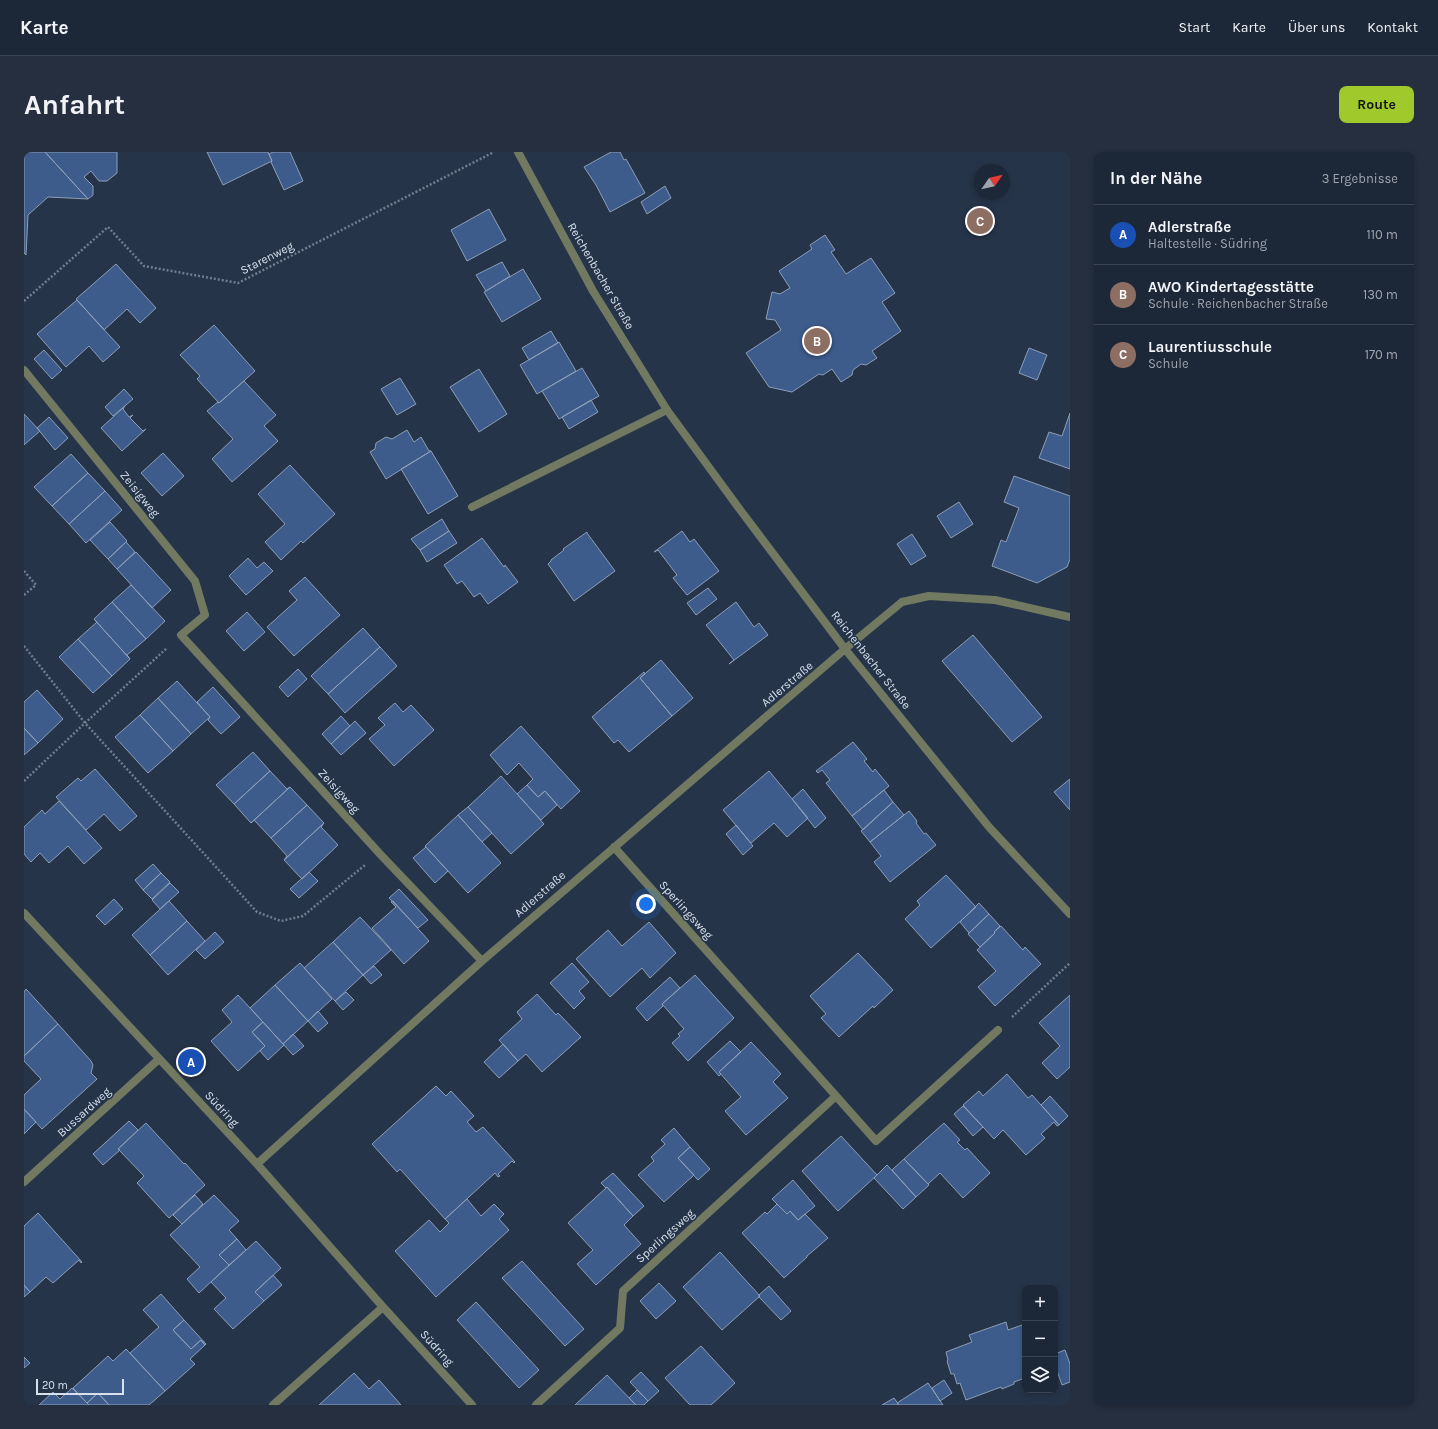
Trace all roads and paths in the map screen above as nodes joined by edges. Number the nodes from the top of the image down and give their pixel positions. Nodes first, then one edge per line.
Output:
1 (494, 152) edge
2 (518, 152) edge
3 (24, 301) edge
4 (24, 370) edge
5 (667, 410) junction
6 (472, 507) dead end
7 (24, 571) edge
8 (24, 595) edge
9 (1070, 616) edge
10 (181, 635) junction
11 (24, 646) edge
12 (845, 649) junction
13 (85, 723) junction
14 (24, 781) edge
15 (614, 847) junction
16 (380, 854) junction
17 (24, 914) edge
18 (1070, 914) edge
19 (482, 961) junction
20 (1070, 963) edge
21 (998, 1030) joint
22 (159, 1059) junction
23 (836, 1096) junction
24 (257, 1164) junction
25 (24, 1182) edge
26 (383, 1307) junction
27 (273, 1405) edge
28 (472, 1405) edge
29 (536, 1405) edge

1 - 3 path, Starenweg
2 - 5 street, Reichenbacher Straße
4 - 10 street, Zeisigweg
5 - 6 street
5 - 12 street, Reichenbacher Straße
7 - 8 path
9 - 12 street, Adlerstraße
10 - 13 path
10 - 16 street, Zeisigweg
11 - 13 path
12 - 15 street, Adlerstraße
12 - 18 street, Reichenbacher Straße
13 - 14 path
13 - 16 path
15 - 19 street, Adlerstraße
15 - 23 street, Sperlingsweg
16 - 19 street, Zeisigweg
17 - 22 street, Südring
19 - 24 street, Adlerstraße
20 - 21 path
21 - 23 street, Sperlingsweg
22 - 24 street, Südring
22 - 25 street, Bussardweg
23 - 29 street, Sperlingsweg
24 - 26 street, Südring
26 - 27 street
26 - 28 street, Südring

